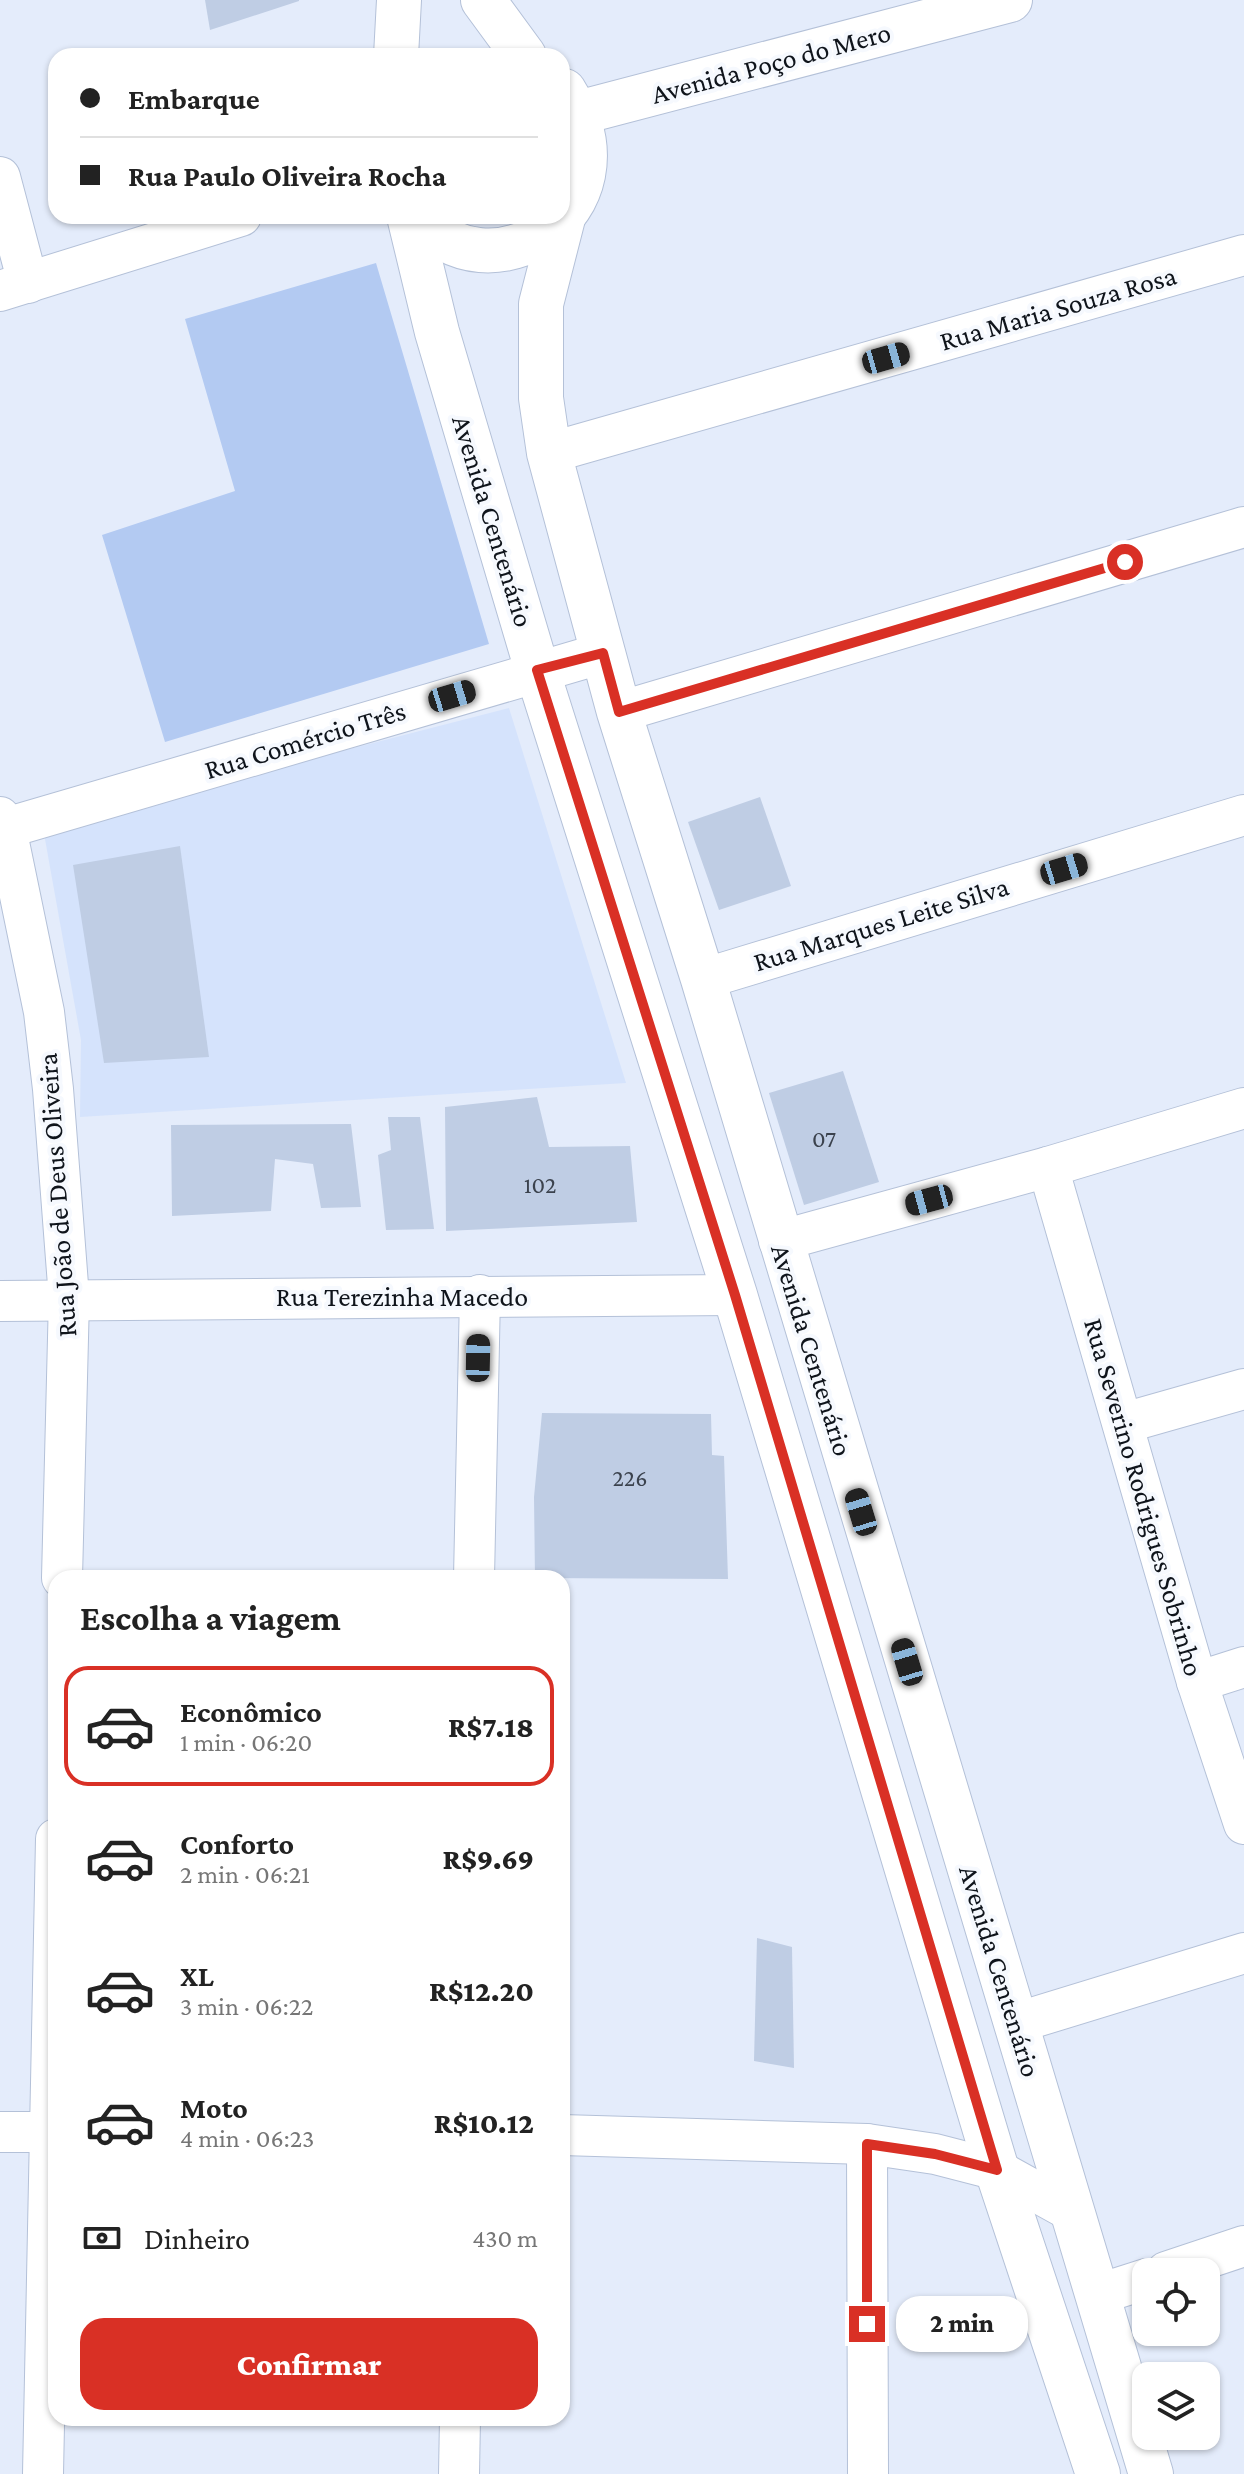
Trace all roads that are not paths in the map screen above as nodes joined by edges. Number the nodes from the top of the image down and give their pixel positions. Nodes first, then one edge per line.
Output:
1 (399, 0) edge
2 (483, 0) edge
3 (1010, 0) edge
4 (396, 48) edge
5 (518, 48) edge
6 (570, 101) edge
7 (0, 177) edge
8 (570, 207) edge
9 (215, 224) edge
10 (411, 224) edge
11 (429, 224) edge
12 (556, 224) edge
13 (561, 224) edge
14 (1244, 255) edge
15 (14, 287) edge
16 (549, 453) junction
17 (1244, 527) edge
18 (603, 653) junction
19 (537, 670) junction
20 (619, 712) junction
21 (1244, 815) edge
22 (3, 823) edge
23 (708, 996) junction
24 (652, 1031) junction
25 (1244, 1108) edge
26 (1048, 1167) junction
27 (779, 1241) junction
28 (480, 1295) junction
29 (735, 1295) junction
30 (69, 1298) junction
31 (0, 1301) edge
32 (1244, 1389) edge
33 (1124, 1423) junction
34 (62, 1570) edge
35 (474, 1570) edge
36 (1244, 1667) edge
37 (1197, 1682) junction
38 (1244, 1824) edge
39 (1244, 1953) edge
40 (1016, 2023) junction
41 (0, 2132) edge
42 (48, 2132) edge
43 (570, 2135) edge
44 (867, 2144) junction
45 (997, 2170) junction
46 (1071, 2211) junction
47 (1244, 2246) edge
48 (1208, 2258) edge
49 (1132, 2283) edge
50 (1099, 2294) junction
51 (48, 2303) edge
52 (460, 2426) edge
53 (43, 2474) edge
54 (459, 2474) edge
55 (868, 2474) edge
56 (1098, 2474) edge
57 (1151, 2474) edge

1 - 4 main road
2 - 5 main road
3 - 6 main road, Avenida Poço do Mero
6 - 8 main road
7 - 15 street
9 - 15 street
10 - 19 main road, Avenida Centenário
11 - 12 main road
13 - 16 main road, Avenida Centenário
14 - 16 street, Rua Maria Souza Rosa
16 - 18 main road, Avenida Centenário
17 - 20 street
18 - 19 street, Rua Comércio Três
18 - 20 main road, Avenida Centenário
19 - 22 street, Rua Comércio Três
19 - 24 main road, Avenida Centenário
20 - 23 main road, Avenida Centenário
21 - 23 street, Rua Marques Leite Silva
22 - 30 street, Rua João de Deus Oliveira
23 - 24 main road
23 - 27 main road, Avenida Centenário
24 - 29 main road, Avenida Centenário
25 - 26 street
26 - 27 street
26 - 33 street, Rua Severino Rodrigues Sobrinho
27 - 40 main road, Avenida Centenário
28 - 29 street, Rua Terezinha Macedo
28 - 30 street, Rua Terezinha Macedo
28 - 35 street
29 - 45 main road, Avenida Centenário
30 - 31 street, Rua Terezinha Macedo
30 - 34 street, Rua João de Deus Oliveira
32 - 33 street
33 - 37 street, Rua Severino Rodrigues Sobrinho
36 - 37 street
37 - 38 street, Rua Severino Rodrigues Sobrinho
39 - 40 street
40 - 46 main road, Avenida Centenário
41 - 42 street
43 - 44 street
44 - 45 street
44 - 55 street
45 - 46 street
45 - 56 main road, Avenida Centenário
46 - 50 main road, Avenida Centenário
47 - 48 street
49 - 50 street
50 - 57 main road, Avenida Centenário
51 - 53 street
52 - 54 street

